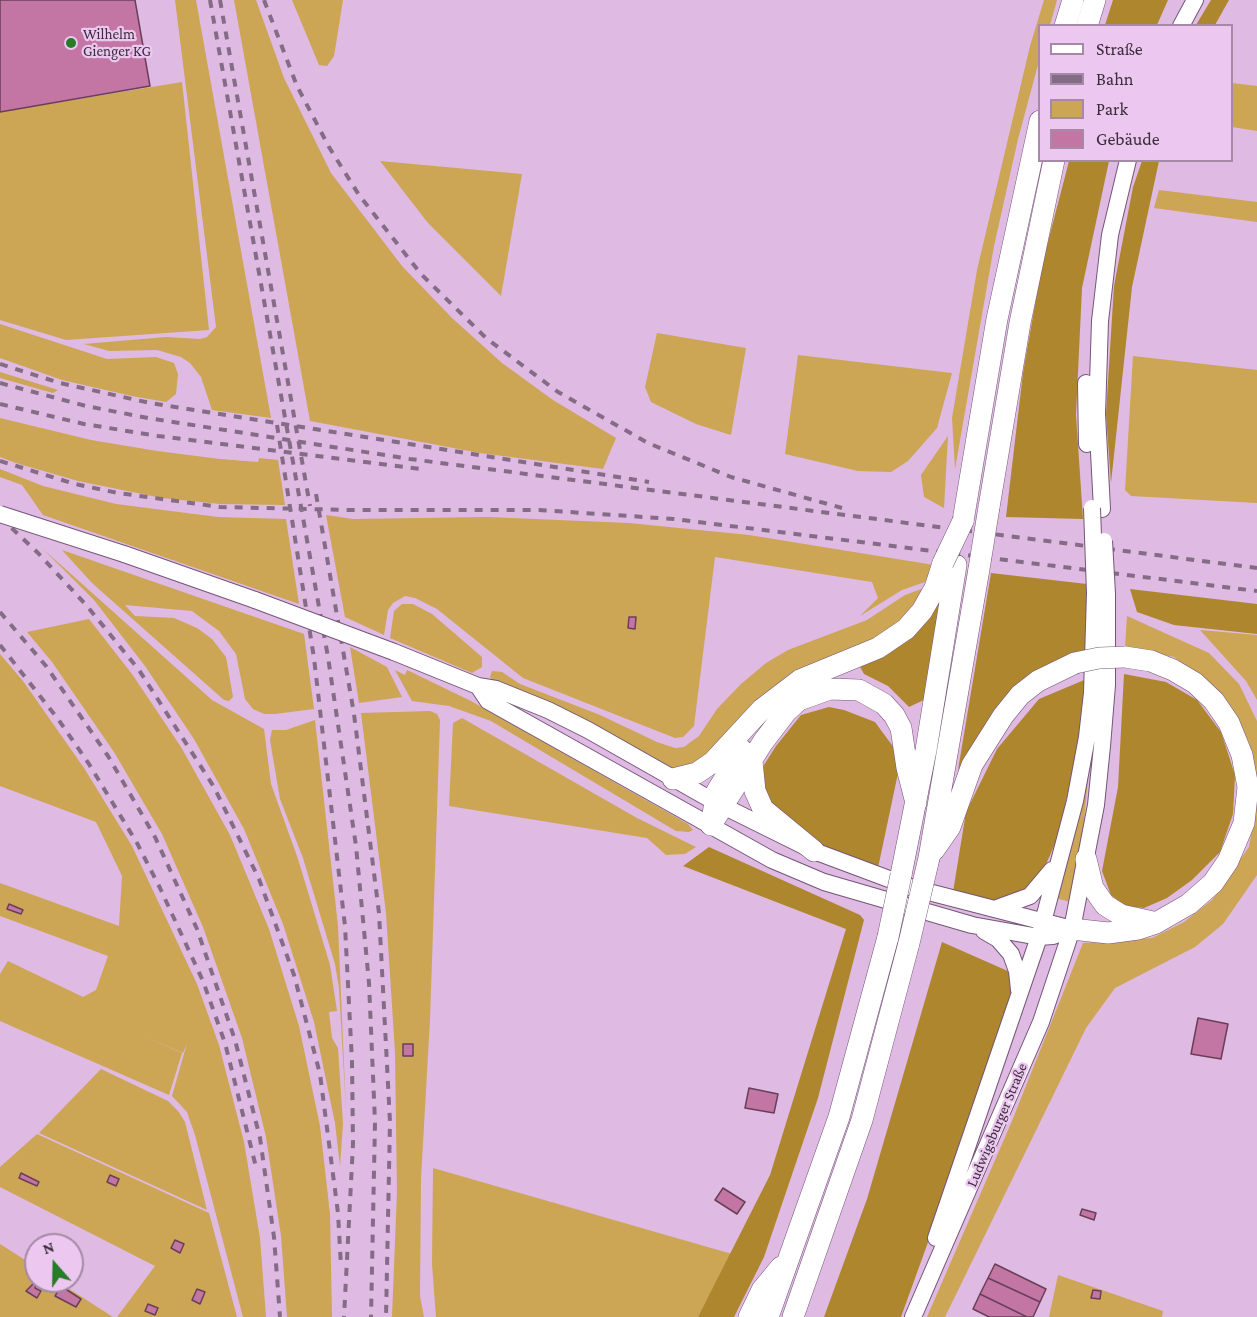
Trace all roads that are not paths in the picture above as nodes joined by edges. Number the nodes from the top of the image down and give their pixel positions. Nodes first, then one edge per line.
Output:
1 (1073, 0) edge
2 (1095, 0) edge
3 (1185, 0) edge
4 (1195, 0) edge
5 (1066, 24) edge
6 (1088, 24) edge
7 (1173, 24) edge
8 (1182, 24) edge
9 (1038, 130) edge
10 (1054, 162) edge
11 (1118, 162) edge
12 (1128, 162) edge
13 (1097, 508) junction
14 (0, 514) edge
15 (950, 564) junction
16 (1101, 594) junction
17 (478, 686) junction
18 (782, 693) junction
19 (752, 761) junction
20 (673, 779) junction
21 (916, 802) junction
22 (719, 804) junction
23 (711, 825) junction
24 (814, 851) junction
25 (928, 858) junction
26 (1086, 859) junction
27 (1060, 860) junction
28 (995, 909) junction
29 (1156, 923) junction
30 (972, 925) junction
31 (1041, 929) junction
32 (1072, 929) junction
33 (1020, 996) junction
34 (793, 1252) junction
35 (749, 1317) edge
36 (768, 1317) edge
37 (793, 1317) edge
38 (910, 1317) edge

1 - 5 highway
2 - 6 highway
3 - 7 main road
4 - 8 main road
9 - 15 highway, bridge
10 - 25 highway, bridge
11 - 13 main road
12 - 13 main road
13 - 16 main road, bridge
14 - 17 main road, bridge
15 - 18 highway
15 - 21 highway
16 - 26 main road, Ludwigsburger Straße
16 - 27 main road, Ludwigsburger Straße
17 - 20 main road
17 - 23 main road
18 - 20 highway
18 - 22 highway
19 - 21 highway
19 - 22 highway
19 - 24 highway
20 - 22 main road
21 - 34 highway, bridge
22 - 23 highway
22 - 24 main road
23 - 30 main road
24 - 28 main road
25 - 29 highway, bridge
25 - 37 highway, bridge
26 - 29 highway
26 - 32 main road, Ludwigsburger Straße
27 - 28 main road
27 - 31 main road, Ludwigsburger Straße
28 - 31 main road
29 - 32 highway
30 - 31 main road
30 - 33 main road
31 - 32 main road
31 - 33 main road, Ludwigsburger Straße
32 - 38 main road, Ludwigsburger Straße
33 - 38 main road, Ludwigsburger Straße
34 - 35 highway
34 - 36 highway

